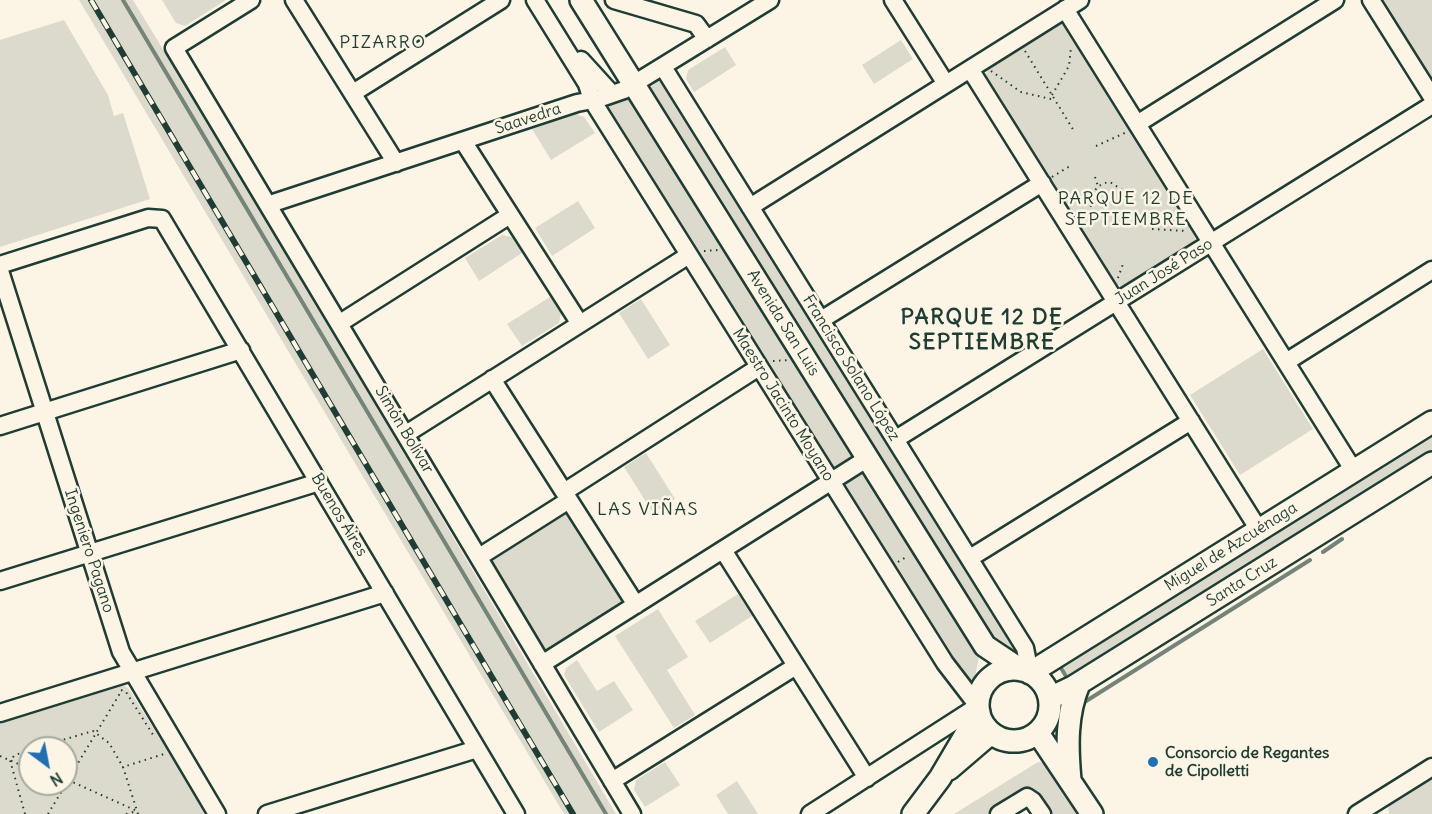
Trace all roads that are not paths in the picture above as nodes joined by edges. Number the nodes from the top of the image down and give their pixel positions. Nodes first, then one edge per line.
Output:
1 (251, 0) edge
2 (294, 0) edge
3 (501, 0) edge
4 (535, 0) edge
5 (581, 0) edge
6 (614, 0) edge
7 (770, 0) edge
8 (893, 0) edge
9 (1080, 0) edge
10 (1335, 0) edge
11 (1371, 0) edge
12 (1065, 9) junction
13 (546, 18) junction
14 (707, 39) junction
15 (663, 67) junction
16 (970, 69) junction
17 (946, 84) junction
18 (634, 85) junction
19 (353, 93) junction
20 (612, 94) junction
21 (1432, 97) edge
22 (592, 100) junction
23 (1432, 105) edge
24 (1133, 127) junction
25 (463, 141) junction
26 (396, 162) junction
27 (1047, 180) junction
28 (270, 204) junction
29 (750, 207) junction
30 (510, 215) junction
31 (1211, 243) junction
32 (692, 254) junction
33 (0, 265) edge
34 (1432, 270) edge
35 (0, 271) edge
36 (1116, 302) junction
37 (821, 320) junction
38 (340, 323) junction
39 (580, 324) junction
40 (241, 350) junction
41 (1286, 362) junction
42 (759, 367) junction
43 (492, 379) junction
44 (45, 412) junction
45 (1191, 421) junction
46 (1432, 422) edge
47 (0, 426) edge
48 (406, 434) junction
49 (896, 439) junction
50 (868, 458) junction
51 (1432, 463) edge
52 (1354, 471) junction
53 (319, 482) junction
54 (831, 482) junction
55 (566, 496) junction
56 (1259, 530) junction
57 (723, 550) junction
58 (89, 553) junction
59 (479, 557) junction
60 (970, 558) junction
61 (0, 581) edge
62 (385, 593) junction
63 (636, 605) junction
64 (985, 646) junction
65 (542, 664) junction
66 (796, 666) junction
67 (130, 672) junction
68 (1026, 672) junction
69 (1079, 684) junction
70 (1050, 698) junction
71 (980, 702) junction
72 (0, 713) edge
73 (991, 733) junction
74 (1038, 733) junction
75 (477, 749) junction
76 (1432, 767) edge
77 (867, 778) junction
78 (940, 778) junction
79 (1070, 780) junction
80 (612, 781) junction
81 (1378, 809) edge
82 (217, 814) edge
83 (267, 814) edge
84 (516, 814) edge
85 (632, 814) edge
86 (810, 814) edge
87 (913, 814) edge
88 (999, 814) edge
89 (1042, 814) edge
90 (1092, 814) edge
91 (1357, 814) edge

1 - 28 street, Simón Bolívar
2 - 19 street
3 - 19 street
4 - 13 street
5 - 18 main road, Avenida San Luis
6 - 14 street
7 - 14 street, Saavedra
8 - 17 street
9 - 12 street
10 - 24 street
11 - 21 street
12 - 16 street
12 - 24 street
13 - 20 street
13 - 22 street
14 - 15 street, Saavedra
15 - 18 street, Saavedra
15 - 29 street, Francisco Solano López
16 - 17 street
16 - 27 street
17 - 29 street
18 - 20 street, Saavedra
18 - 50 main road, Avenida San Luis
19 - 26 street
20 - 22 street, Saavedra
22 - 25 street, Saavedra
22 - 32 street, Maestro Jacinto Moyano
23 - 31 street, Juan José Paso
24 - 31 street
25 - 26 street, Saavedra
25 - 30 street
26 - 28 street, Saavedra
27 - 36 street
27 - 37 street
28 - 38 street, Simón Bolívar
29 - 37 street, Francisco Solano López
30 - 38 street
30 - 39 street
31 - 36 street, Juan José Paso
31 - 41 street
32 - 39 street
32 - 42 street, Maestro Jacinto Moyano
33 - 40 street, Buenos Aires
34 - 41 street
35 - 44 street, Ingeniero Pagano
36 - 45 street
36 - 49 street, Juan José Paso
37 - 49 street, Francisco Solano López
38 - 48 street, Simón Bolívar
39 - 43 street
40 - 44 street
40 - 53 street, Buenos Aires
41 - 52 street
42 - 54 street, Maestro Jacinto Moyano
42 - 55 street
43 - 48 street
43 - 55 street
44 - 47 street
44 - 58 street, Ingeniero Pagano
45 - 56 street
45 - 60 street
46 - 52 main road, Miguel de Azcuénaga
48 - 59 street, Simón Bolívar
49 - 60 street, Francisco Solano López
50 - 54 street
50 - 64 main road, Avenida San Luis
51 - 69 main road, Santa Cruz
52 - 56 main road, Miguel de Azcuénaga
53 - 58 street
53 - 62 street, Buenos Aires
54 - 57 street
54 - 71 street, Maestro Jacinto Moyano
55 - 59 street
55 - 63 street
56 - 68 main road, Miguel de Azcuénaga
57 - 63 street
57 - 66 street
58 - 61 street
58 - 67 street, Ingeniero Pagano
59 - 65 street, Simón Bolívar
60 - 68 street, Francisco Solano López
62 - 67 street
62 - 75 street, Buenos Aires
63 - 65 street
64 - 68 main road, Avenida San Luis
64 - 71 main road
65 - 80 street, Simón Bolívar
66 - 77 street
66 - 80 street
67 - 72 street
67 - 82 street, Ingeniero Pagano
68 - 70 main road, Avenida San Luis
68 - 71 main road
69 - 70 main road, Santa Cruz
69 - 79 main road
70 - 74 main road
71 - 73 main road
71 - 77 street
71 - 78 main road
73 - 74 main road
73 - 78 main road
74 - 79 main road
75 - 83 street
75 - 84 street, Buenos Aires
76 - 81 street
77 - 86 street
78 - 87 main road
79 - 90 main road
80 - 85 street, Simón Bolívar
81 - 91 street
88 - 89 street

